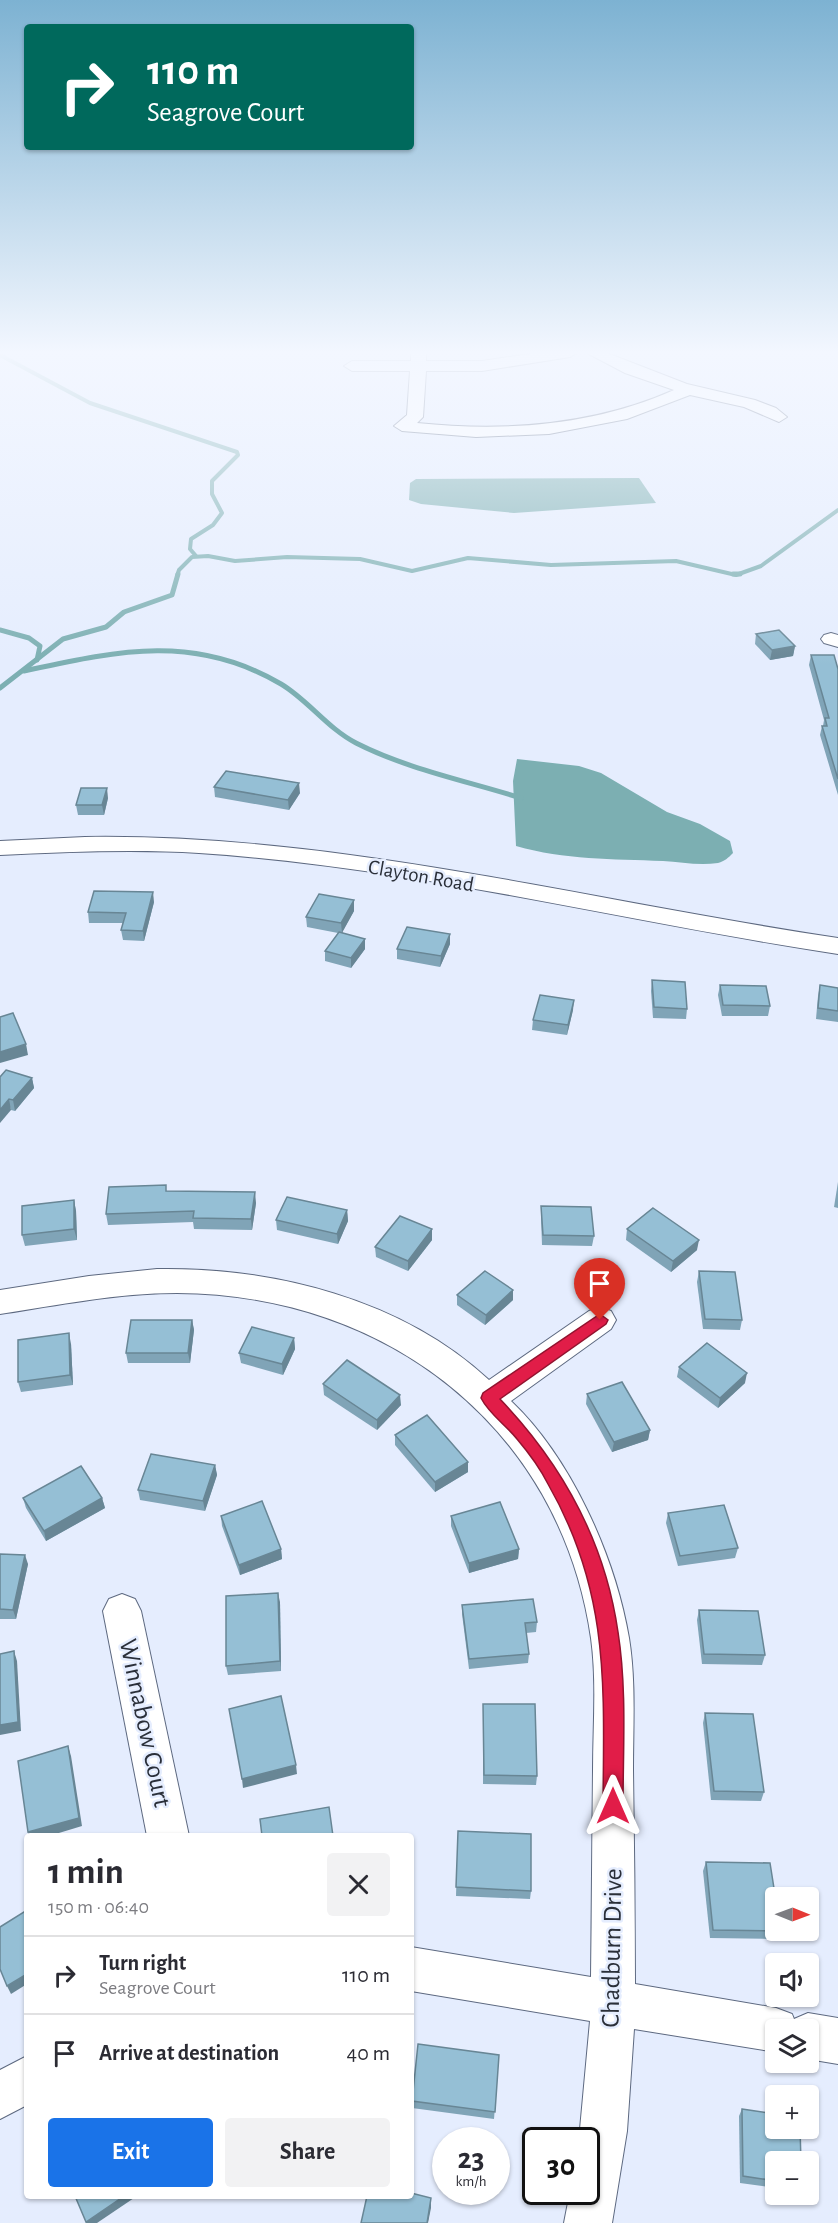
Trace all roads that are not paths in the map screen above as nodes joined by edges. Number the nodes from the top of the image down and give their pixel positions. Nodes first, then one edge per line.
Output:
1 (0, 848) edge
2 (838, 946) edge
3 (0, 1302) edge
4 (600, 1320) dead end
5 (489, 1398) junction
6 (122, 1611) dead end
7 (167, 1833) edge
8 (414, 1970) edge
9 (612, 2003) junction
10 (765, 2028) edge
11 (819, 2038) edge
12 (838, 2041) edge
13 (24, 2081) edge
14 (0, 2096) edge
15 (588, 2223) edge

1 - 2 street, Clayton Road
3 - 5 street, Chadburn Drive
4 - 5 street
5 - 9 street, Chadburn Drive
6 - 7 street, Winnabow Court
8 - 9 street
9 - 10 street
9 - 15 street, Chadburn Drive
11 - 12 street
13 - 14 street

